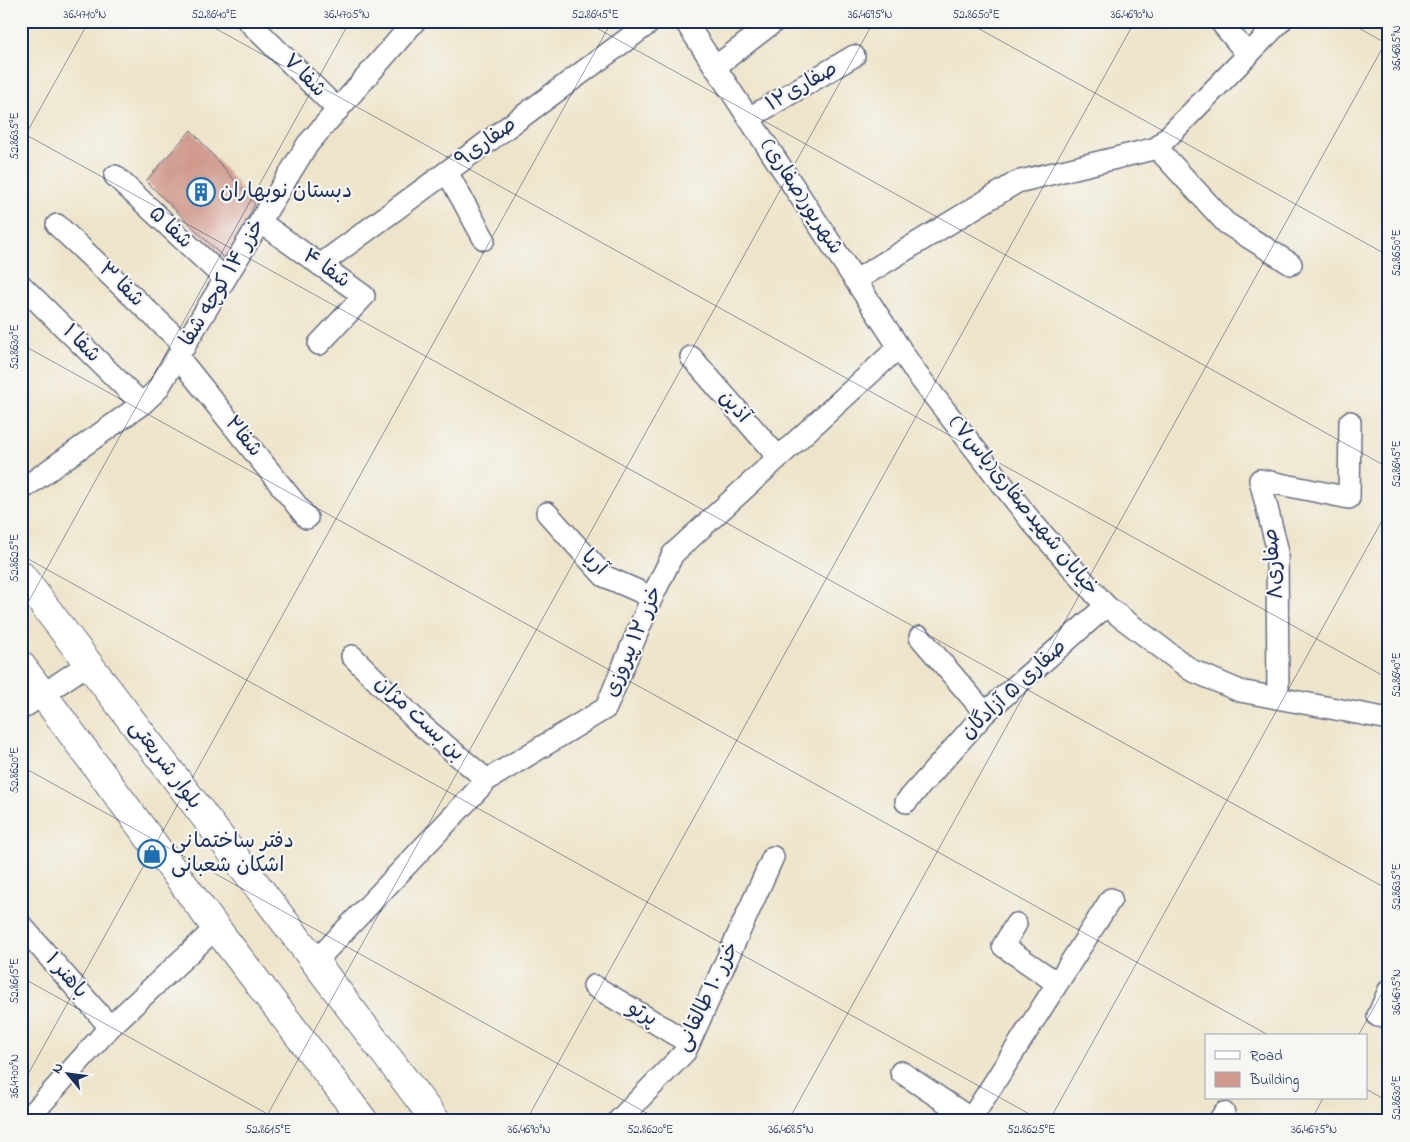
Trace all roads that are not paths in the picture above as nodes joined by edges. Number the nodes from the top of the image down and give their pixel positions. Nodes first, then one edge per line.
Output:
1 (248, 21) edge
2 (414, 21) edge
3 (652, 21) edge
4 (685, 21) edge
5 (775, 21) edge
6 (1220, 21) edge
7 (1281, 21) edge
8 (1248, 54) junction
9 (854, 56) dead end
10 (715, 67) junction
11 (338, 110) junction
12 (749, 118) junction
13 (1157, 148) junction
14 (446, 172) junction
15 (115, 176) dead end
16 (260, 222) junction
17 (57, 225) dead end
18 (484, 238) dead end
19 (1291, 264) dead end
20 (320, 265) junction
21 (225, 279) junction
22 (856, 280) junction
23 (21, 285) edge
24 (319, 344) dead end
25 (899, 347) junction
26 (181, 352) junction
27 (691, 357) dead end
28 (916, 373) joint
29 (142, 404) junction
30 (1350, 422) dead end
31 (778, 457) junction
32 (21, 490) edge
33 (547, 513) dead end
34 (307, 518) dead end
35 (21, 576) edge
36 (652, 597) junction
37 (1106, 606) junction
38 (920, 637) dead end
39 (352, 656) dead end
40 (88, 664) junction
41 (21, 666) edge
42 (1278, 698) junction
43 (32, 702) edge
44 (984, 713) junction
45 (1389, 719) edge
46 (486, 780) junction
47 (906, 802) dead end
48 (772, 857) dead end
49 (1111, 899) dead end
50 (1016, 924) dead end
51 (21, 925) edge
52 (216, 928) junction
53 (315, 962) junction
54 (1057, 983) junction
55 (594, 986) dead end
56 (1389, 990) edge
57 (1378, 1016) dead end
58 (110, 1027) junction
59 (689, 1042) junction
60 (901, 1072) dead end
61 (972, 1120) edge
62 (26, 1121) edge
63 (364, 1121) edge
64 (436, 1121) edge
65 (618, 1121) edge

1 - 11 street, شفا ۷
2 - 11 street, خزر ۱۴ کوچه شفا
3 - 14 street, صفاری۹
4 - 10 street, شهریور(صفاری)
5 - 10 street
6 - 8 street
7 - 8 street
8 - 13 street
9 - 12 street, صفاری۱۲
10 - 12 street, شهریور(صفاری)
11 - 16 street, خزر ۱۴ کوچه شفا
12 - 22 street, شهریور(صفاری)
13 - 19 street
13 - 22 street
14 - 18 street
14 - 20 street, صفاری۹
15 - 21 street, شفا ۵
16 - 20 street, شفا ۴
16 - 21 street, خزر ۱۴ کوچه شفا
17 - 26 street, شفا ۳
20 - 24 street, شفا ۴
21 - 26 street, خزر ۱۴ کوچه شفا
22 - 25 street, شهریور(صفاری)
23 - 29 street, شفا ۱
25 - 28 street, شهریور(صفاری)
25 - 31 street, خزر ۱۲ پیروزی
26 - 29 street, خزر ۱۴ کوچه شفا
26 - 34 street, شفا۲
27 - 31 street, آذین
28 - 37 street, خیابان شهیدصفاری(یاس۷)
29 - 32 street, خزر ۱۴ کوچه شفا
30 - 42 street, صفاری۸
31 - 36 street, خزر ۱۲ پیروزی
33 - 36 street, آریا
35 - 40 main road, بلوار شریعتی
36 - 46 street, خزر ۱۲ پیروزی
37 - 42 street, خیابان شهیدصفاری(یاس۷)
37 - 44 street, صفاری ۵ آزادگان
38 - 44 street
39 - 46 street, بن بست مژان
40 - 43 street
40 - 53 main road, بلوار شریعتی
41 - 43 main road
42 - 45 street, خیابان شهیدصفاری(یاس۷)
43 - 52 main road
44 - 47 street, صفاری ۵ آزادگان
46 - 53 street, خزر ۱۲ پیروزی
48 - 59 street, خزر ۱۰ طالقانی
49 - 54 street
50 - 54 street
51 - 58 street, باهنر ۱
52 - 58 street
52 - 63 main road
53 - 64 main road, بلوار شریعتی
54 - 61 street
55 - 59 street, پرتو
56 - 57 street
58 - 62 street
59 - 65 street, خزر ۱۰ طالقانی
60 - 61 street

